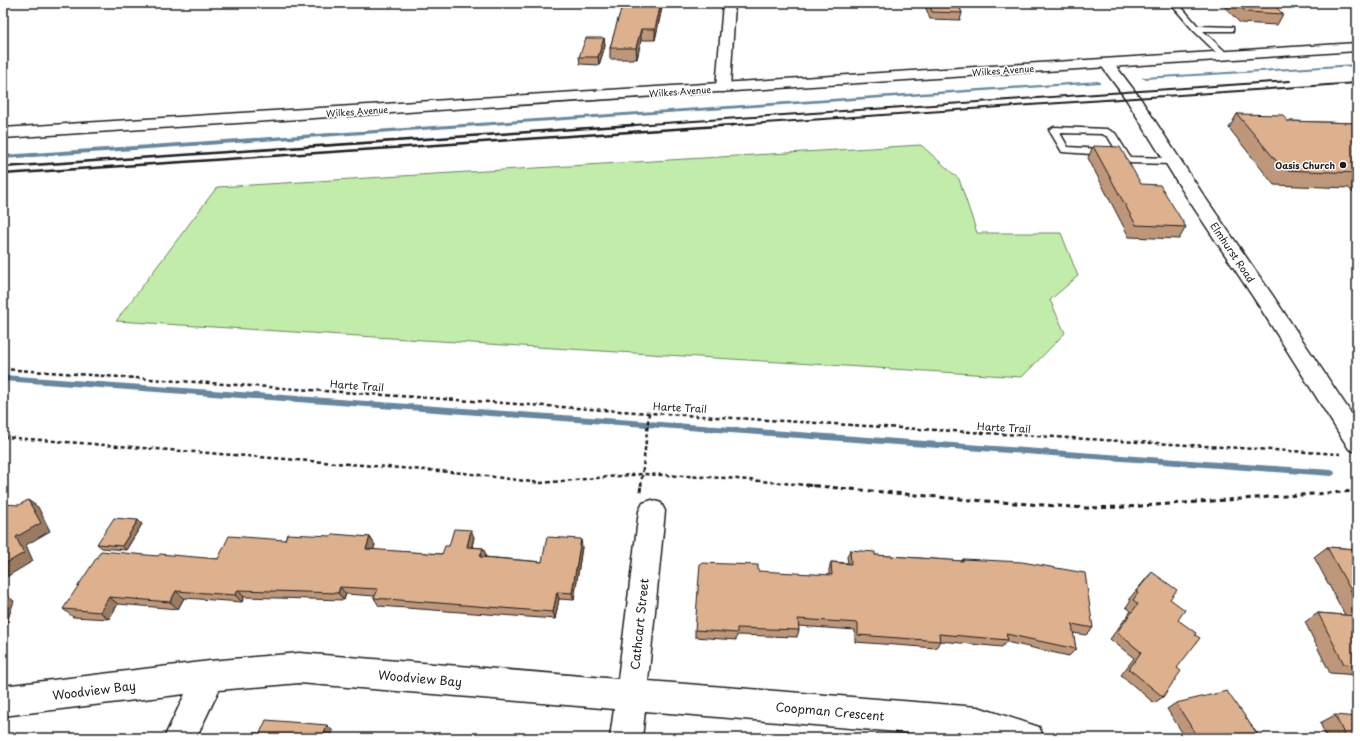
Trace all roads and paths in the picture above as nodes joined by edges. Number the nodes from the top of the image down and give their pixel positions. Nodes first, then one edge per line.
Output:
1 (729, 3) edge
2 (1174, 3) edge
3 (1196, 28) junction
4 (1230, 29) dead end
5 (1357, 47) edge
6 (1225, 56) junction
7 (1108, 64) junction
8 (723, 88) junction
9 (3, 133) edge
10 (1123, 153) junction
11 (1173, 162) junction
12 (3, 369) edge
13 (649, 413) junction
14 (3, 436) edge
15 (1350, 448) edge
16 (642, 474) junction
17 (1357, 490) edge
18 (652, 511) joint
19 (210, 676) junction
20 (631, 695) junction
21 (3, 701) edge
22 (180, 738) edge
23 (626, 738) edge
24 (1028, 738) edge

1 - 8 main road
2 - 3 lane
3 - 4 lane
3 - 6 lane
5 - 6 main road, Wilkes Avenue
6 - 7 main road, Wilkes Avenue
7 - 8 main road, Wilkes Avenue
7 - 11 main road, Elmhurst Road
8 - 9 main road, Wilkes Avenue
10 - 10 lane
10 - 11 lane
11 - 15 main road, Elmhurst Road
12 - 13 path, Harte Trail
13 - 15 path, Harte Trail
13 - 16 path
14 - 16 path
16 - 17 path
16 - 18 path
18 - 20 main road, Cathcart Street
19 - 20 main road, Woodview Bay
19 - 21 main road, Woodview Bay
19 - 22 main road
20 - 23 main road, Cathcart Street
20 - 24 main road, Coopman Crescent

